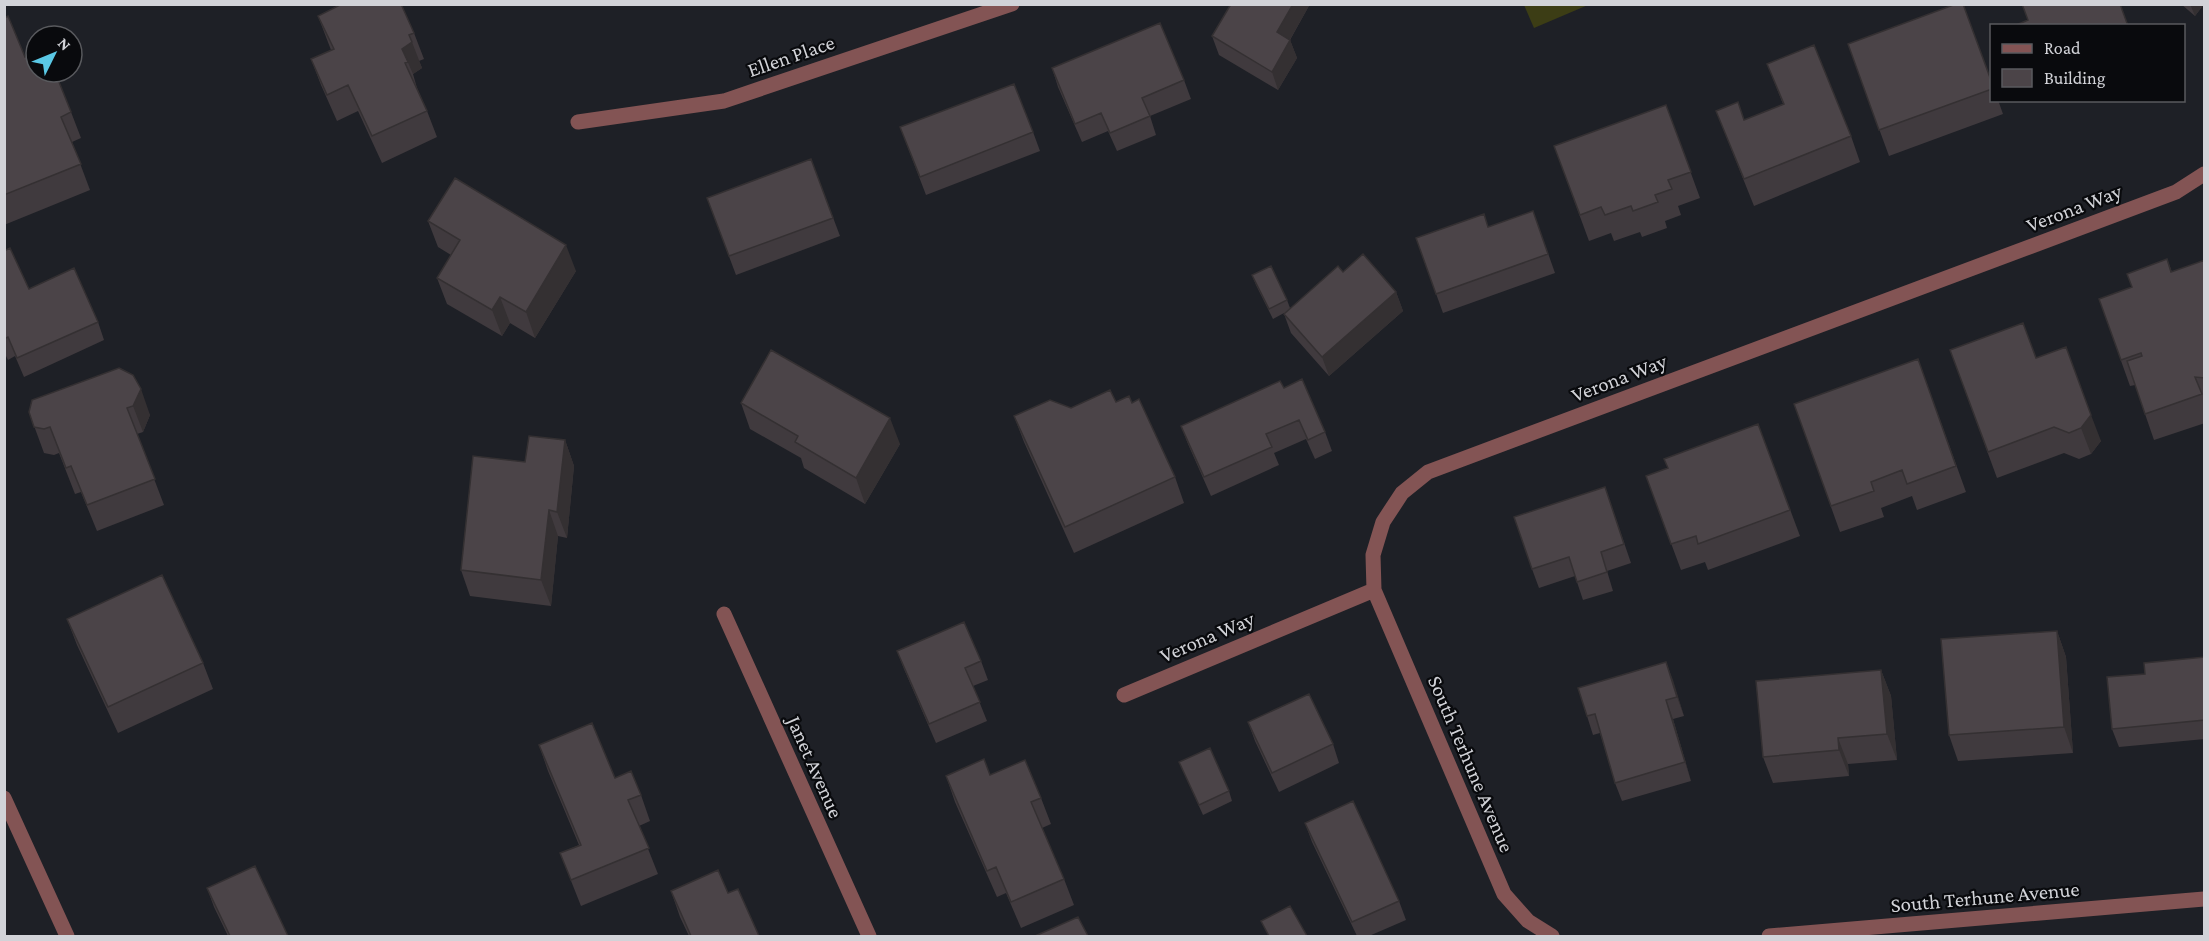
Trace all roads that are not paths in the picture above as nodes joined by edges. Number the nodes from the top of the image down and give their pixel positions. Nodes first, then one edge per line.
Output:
1 (1012, 4) edge
2 (578, 122) dead end
3 (2205, 174) edge
4 (1374, 591) junction
5 (724, 615) dead end
6 (1124, 695) dead end
7 (4, 798) edge
8 (2205, 899) edge
9 (67, 936) edge
10 (869, 936) edge
11 (1552, 936) edge
12 (1768, 936) edge

1 - 2 street, Ellen Place
3 - 4 street, Verona Way
4 - 6 street, Verona Way
4 - 11 street, South Terhune Avenue
5 - 10 street, Janet Avenue
7 - 9 street
8 - 12 street, South Terhune Avenue

